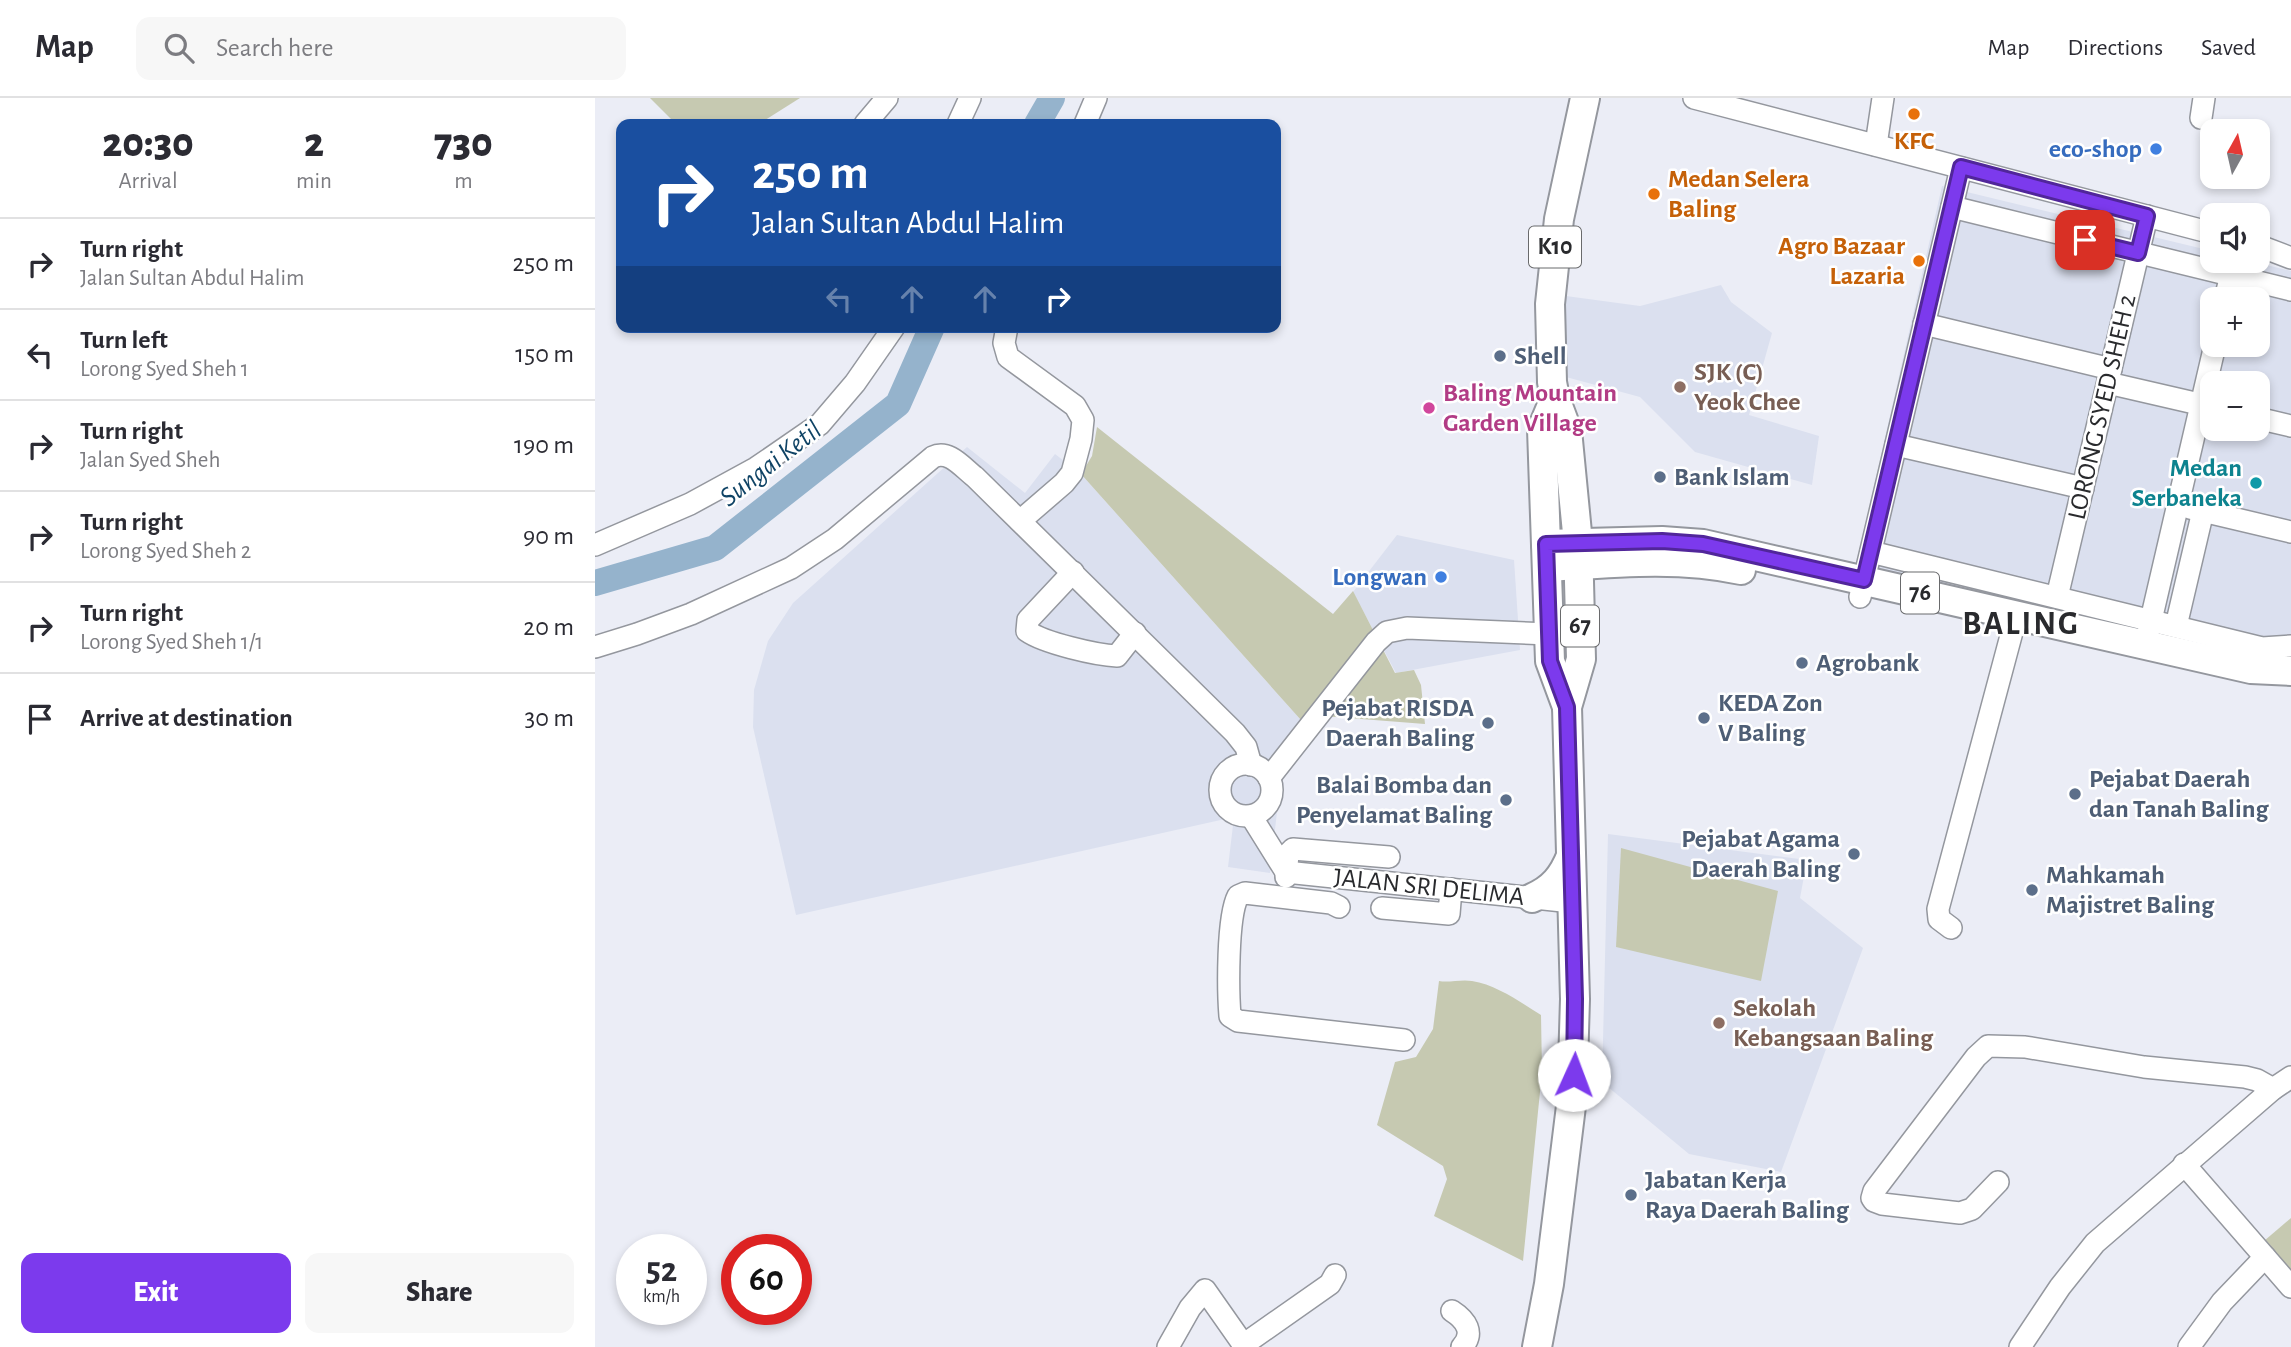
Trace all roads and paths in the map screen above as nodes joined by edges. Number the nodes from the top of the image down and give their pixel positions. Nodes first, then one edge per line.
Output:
1 (887, 98) edge
2 (970, 98) edge
3 (1096, 98) edge
4 (1585, 98) edge
5 (1694, 98) edge
6 (1883, 98) edge
7 (869, 119) edge
8 (960, 119) edge
9 (1087, 119) edge
10 (1876, 145) junction
11 (1961, 167) junction
12 (1952, 207) junction
13 (2147, 216) junction
14 (2200, 230) edge
15 (2270, 246) edge
16 (2291, 247) edge
17 (2270, 249) edge
18 (2138, 253) junction
19 (2291, 258) edge
20 (2200, 263) edge
21 (2246, 273) edge
22 (2291, 290) edge
23 (1924, 324) junction
24 (890, 333) edge
25 (1006, 333) edge
26 (2109, 376) junction
27 (1555, 398) junction
28 (2200, 404) edge
29 (2270, 421) edge
30 (2291, 426) edge
31 (2200, 427) edge
32 (1896, 445) junction
33 (2083, 488) junction
34 (1574, 500) junction
35 (2178, 505) junction
36 (2203, 511) junction
37 (1020, 521) junction
38 (2291, 532) edge
39 (1608, 542) junction
40 (595, 545) edge
41 (1871, 552) junction
42 (1578, 554) junction
43 (1547, 555) junction
44 (1073, 572) junction
45 (1862, 589) junction
46 (2057, 597) junction
47 (2176, 626) junction
48 (2012, 632) junction
49 (2148, 632) junction
50 (1135, 633) junction
51 (1549, 634) junction
52 (2291, 646) edge
53 (595, 647) edge
54 (2291, 671) edge
55 (2291, 687) edge
56 (1567, 707) junction
57 (1251, 765) junction
58 (1269, 778) junction
59 (1251, 816) junction
60 (1571, 856) junction
61 (1389, 857) dead end
62 (1286, 872) junction
63 (1451, 889) junction
64 (1284, 897) junction
65 (1532, 898) junction
66 (1572, 902) junction
67 (1339, 907) dead end
68 (1382, 908) dead end
69 (1951, 928) dead end
70 (1404, 1040) dead end
71 (2291, 1077) edge
72 (2273, 1089) junction
73 (2185, 1164) junction
74 (1998, 1182) dead end
75 (2265, 1257) junction
76 (1335, 1276) dead end
77 (2291, 1287) edge
78 (1452, 1311) dead end
79 (1244, 1346) edge
80 (1168, 1347) edge
81 (1462, 1347) edge
82 (1537, 1347) edge
83 (2020, 1347) edge
84 (2189, 1347) edge

1 - 7 street
2 - 8 street
3 - 9 street
4 - 27 main road, K10
5 - 10 street
6 - 10 street
10 - 11 street
11 - 12 street
11 - 13 street
12 - 18 street
12 - 23 street
13 - 14 street
13 - 18 street, LORONG SYED SHEH 2
15 - 16 street
17 - 19 street
18 - 20 street
18 - 26 street, LORONG SYED SHEH 2
21 - 22 street
23 - 26 street
23 - 32 street
24 - 40 street
25 - 37 street
26 - 28 street
26 - 33 street, LORONG SYED SHEH 2
27 - 34 main road, K10
27 - 43 main road, K10
29 - 30 street
31 - 35 street
32 - 33 street
32 - 41 street
33 - 46 street, LORONG SYED SHEH 2
34 - 39 main road
34 - 42 main road, K10
35 - 36 street
35 - 49 street
36 - 38 street
36 - 47 street
37 - 44 street
37 - 53 street
39 - 42 main road, 76
39 - 45 main road, 76
41 - 45 street
41 - 46 street
42 - 43 main road, 76
42 - 45 main road, 76
42 - 56 main road, 67
43 - 51 main road, 67
44 - 50 street
44 - 50 street
45 - 48 main road, 76
45 - 49 main road, 76
46 - 49 street
47 - 49 street
47 - 52 street
48 - 55 main road, 76
48 - 69 street
49 - 54 main road, 76
50 - 57 street
51 - 56 main road, 67
51 - 58 street
56 - 60 main road, 67
57 - 58 street
57 - 59 street
58 - 59 street
59 - 62 street
60 - 65 main road
60 - 66 main road, 67
61 - 62 street
62 - 63 street, JALAN SRI DELIMA
62 - 64 street
63 - 65 street, JALAN SRI DELIMA
63 - 68 street
64 - 67 street
64 - 70 street
65 - 66 street, JALAN SRI DELIMA
66 - 82 main road, 67
71 - 72 street
72 - 73 street
72 - 74 street
73 - 75 street
73 - 83 street
75 - 77 street
75 - 84 street
76 - 79 street
78 - 81 street
79 - 80 street

